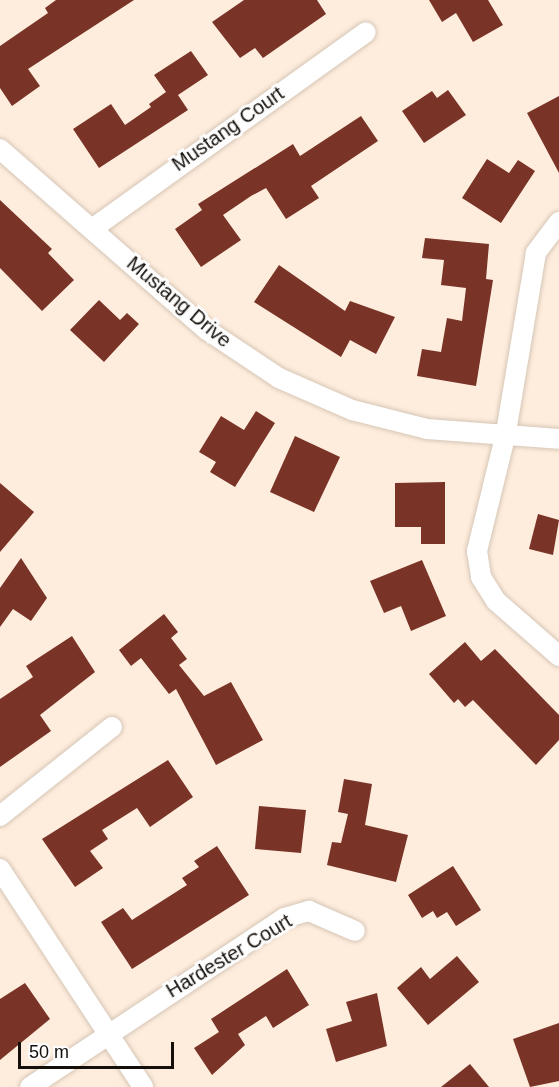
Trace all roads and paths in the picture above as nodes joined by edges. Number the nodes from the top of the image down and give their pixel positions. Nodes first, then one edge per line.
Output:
1 (366, 32) dead end
2 (0, 149) edge
3 (559, 222) edge
4 (92, 229) junction
5 (506, 433) junction
6 (559, 439) edge
7 (559, 656) edge
8 (112, 727) dead end
9 (0, 816) edge
10 (0, 869) edge
11 (355, 931) dead end
12 (109, 1032) junction
13 (30, 1087) edge
14 (143, 1087) edge

1 - 4 street, Mustang Court
2 - 4 street, Mustang Drive
3 - 5 street
4 - 5 street, Mustang Drive
5 - 6 street, Mustang Drive
5 - 7 street
8 - 9 street
10 - 12 street
11 - 12 street, Hardester Court
12 - 13 street, Hardester Court
12 - 14 street

